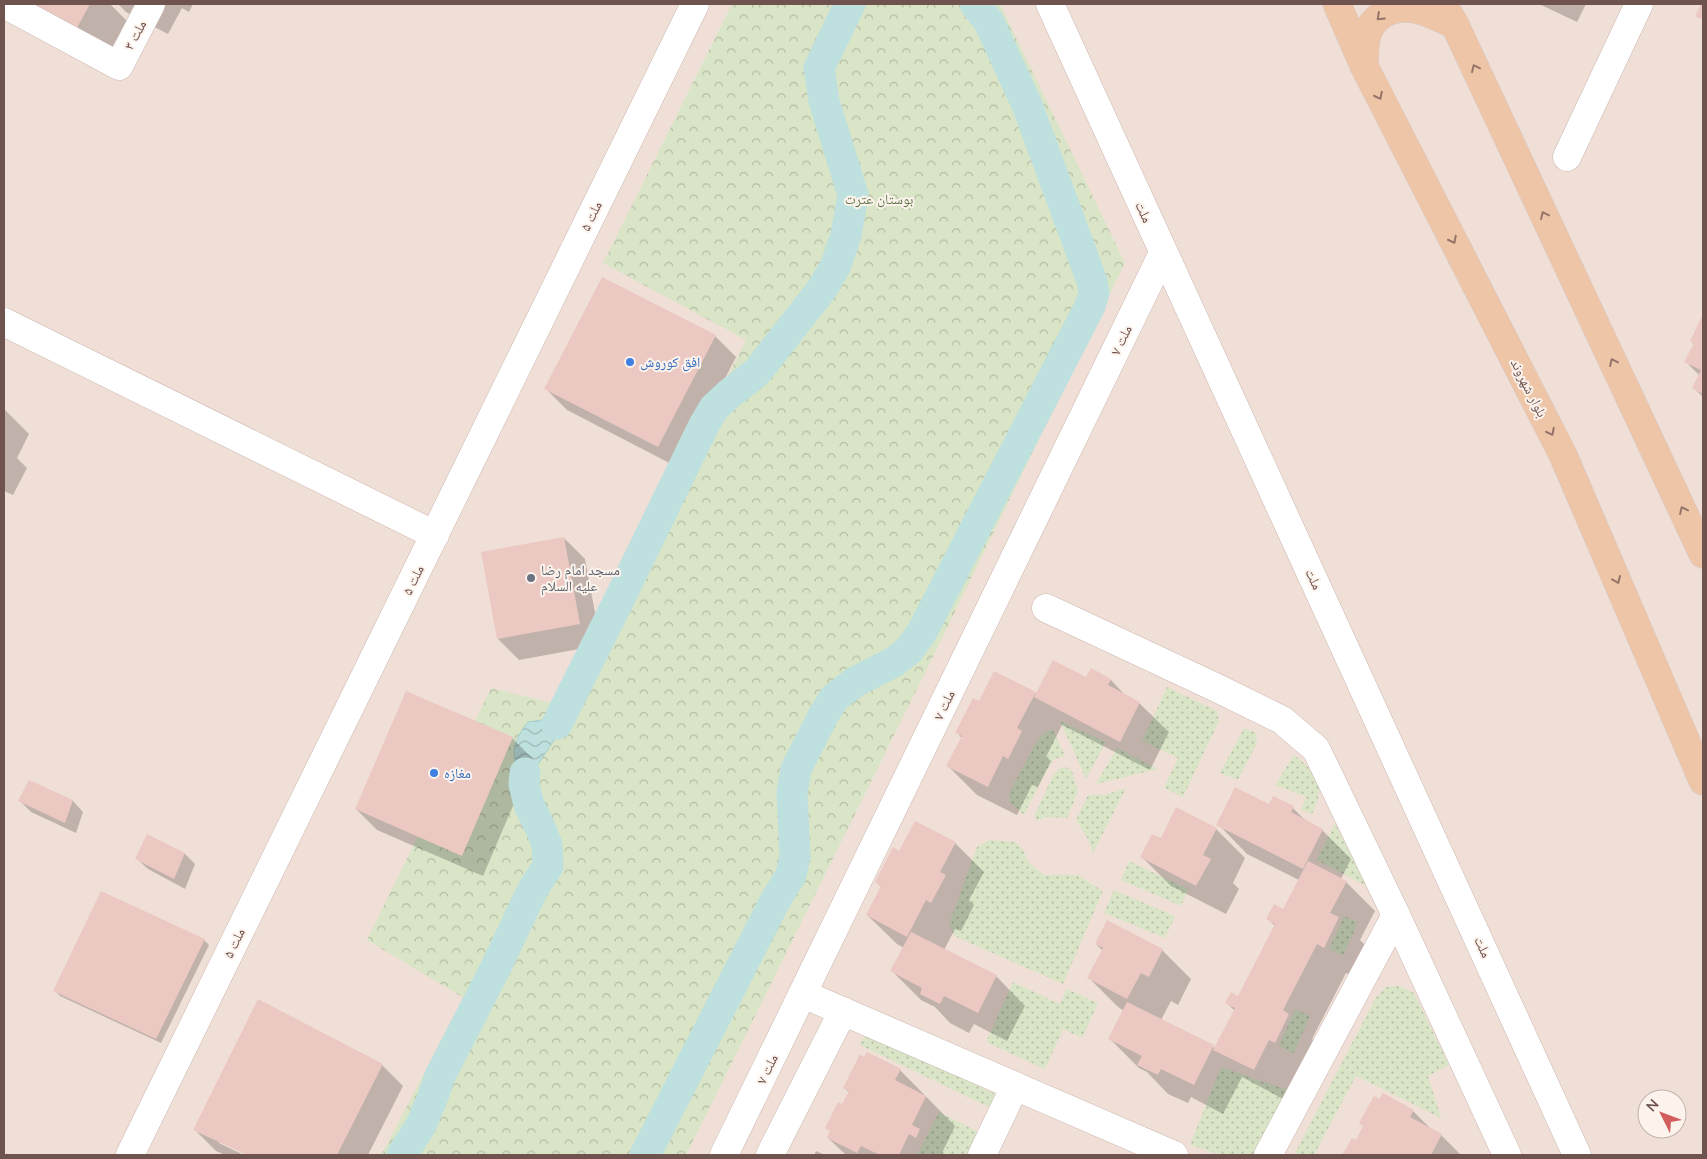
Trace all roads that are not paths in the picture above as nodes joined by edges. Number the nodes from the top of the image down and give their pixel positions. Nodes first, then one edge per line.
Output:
1 (4, 4) edge
2 (151, 4) edge
3 (695, 4) edge
4 (1050, 4) edge
5 (1337, 4) edge
6 (1639, 4) edge
7 (1449, 14) edge
8 (1364, 66) junction
9 (1567, 157) dead end
10 (1163, 253) junction
11 (4, 322) edge
12 (435, 535) junction
13 (1703, 554) edge
14 (1046, 608) dead end
15 (1703, 781) edge
16 (1396, 915) junction
17 (803, 994) junction
18 (843, 1011) junction
19 (1014, 1086) junction
20 (130, 1155) edge
21 (724, 1155) edge
22 (770, 1155) edge
23 (982, 1155) edge
24 (1174, 1155) edge
25 (1268, 1155) edge
26 (1507, 1155) edge
27 (1577, 1155) edge

1 - 2 street, ملت ۳
3 - 12 street, ملت ۵
4 - 10 street, ملت
5 - 8 main road, بلوار شهروند
6 - 9 street
7 -> 8 main road
13 -> 7 main road
8 -> 15 main road, بلوار شهروند
10 - 17 street, ملت ۷
10 - 27 street, ملت
11 - 12 street
12 - 20 street, ملت ۵
14 - 16 street
16 - 25 street
16 - 26 street
17 - 18 street
17 - 21 street, ملت ۷
18 - 19 street
18 - 22 street
19 - 23 street
19 - 24 street

